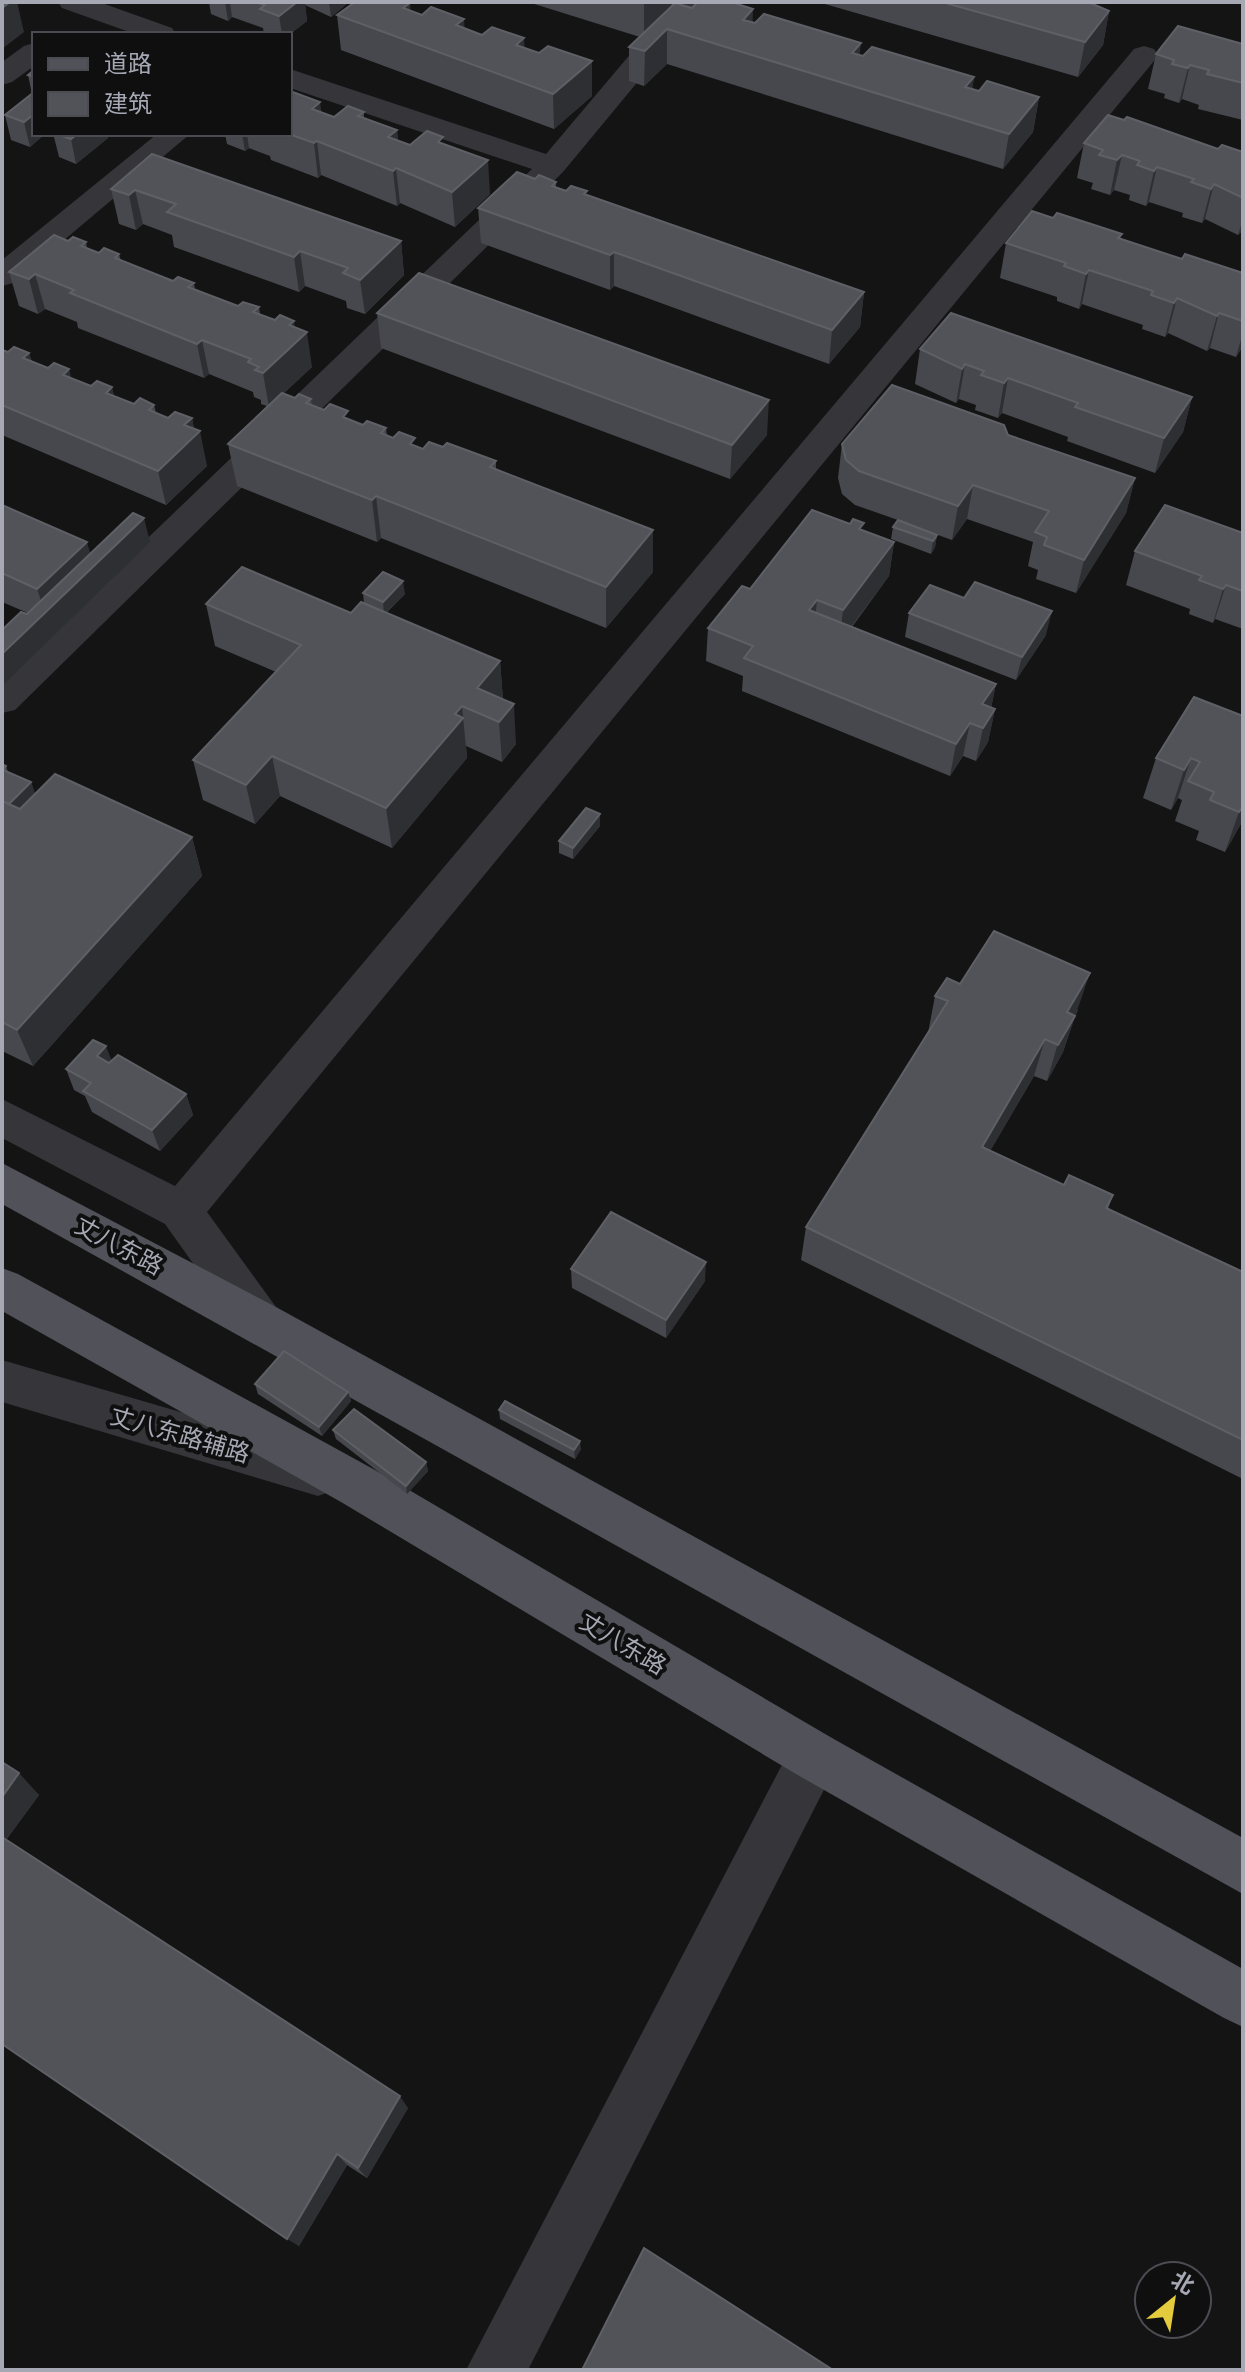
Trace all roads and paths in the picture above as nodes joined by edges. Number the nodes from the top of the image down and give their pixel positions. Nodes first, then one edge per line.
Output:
1 (167, 2) edge
2 (702, 2) edge
3 (77, 12) edge
4 (151, 30) edge
5 (32, 54) edge
6 (1144, 55) dead end
7 (2, 76) edge
8 (292, 79) edge
9 (173, 136) edge
10 (552, 166) junction
11 (2, 276) edge
12 (2, 700) edge
13 (2, 1117) edge
14 (2, 1182) edge
15 (181, 1211) junction
16 (2, 1288) edge
17 (260, 1321) junction
18 (2, 1381) edge
19 (358, 1486) junction
20 (814, 1756) junction
21 (1243, 1867) edge
22 (1243, 1999) edge
23 (496, 2370) edge

1 - 4 street
2 - 10 street
3 - 4 street
5 - 7 street
6 - 15 street
8 - 10 street
9 - 11 street
10 - 12 street
13 - 15 street
14 - 17 main road, 丈八东路
15 - 17 street
16 - 19 main road, 丈八东路
17 - 21 main road, 丈八东路
18 - 19 street, 丈八东路辅路
19 - 20 main road, 丈八东路
20 - 22 main road, 丈八东路
20 - 23 street

